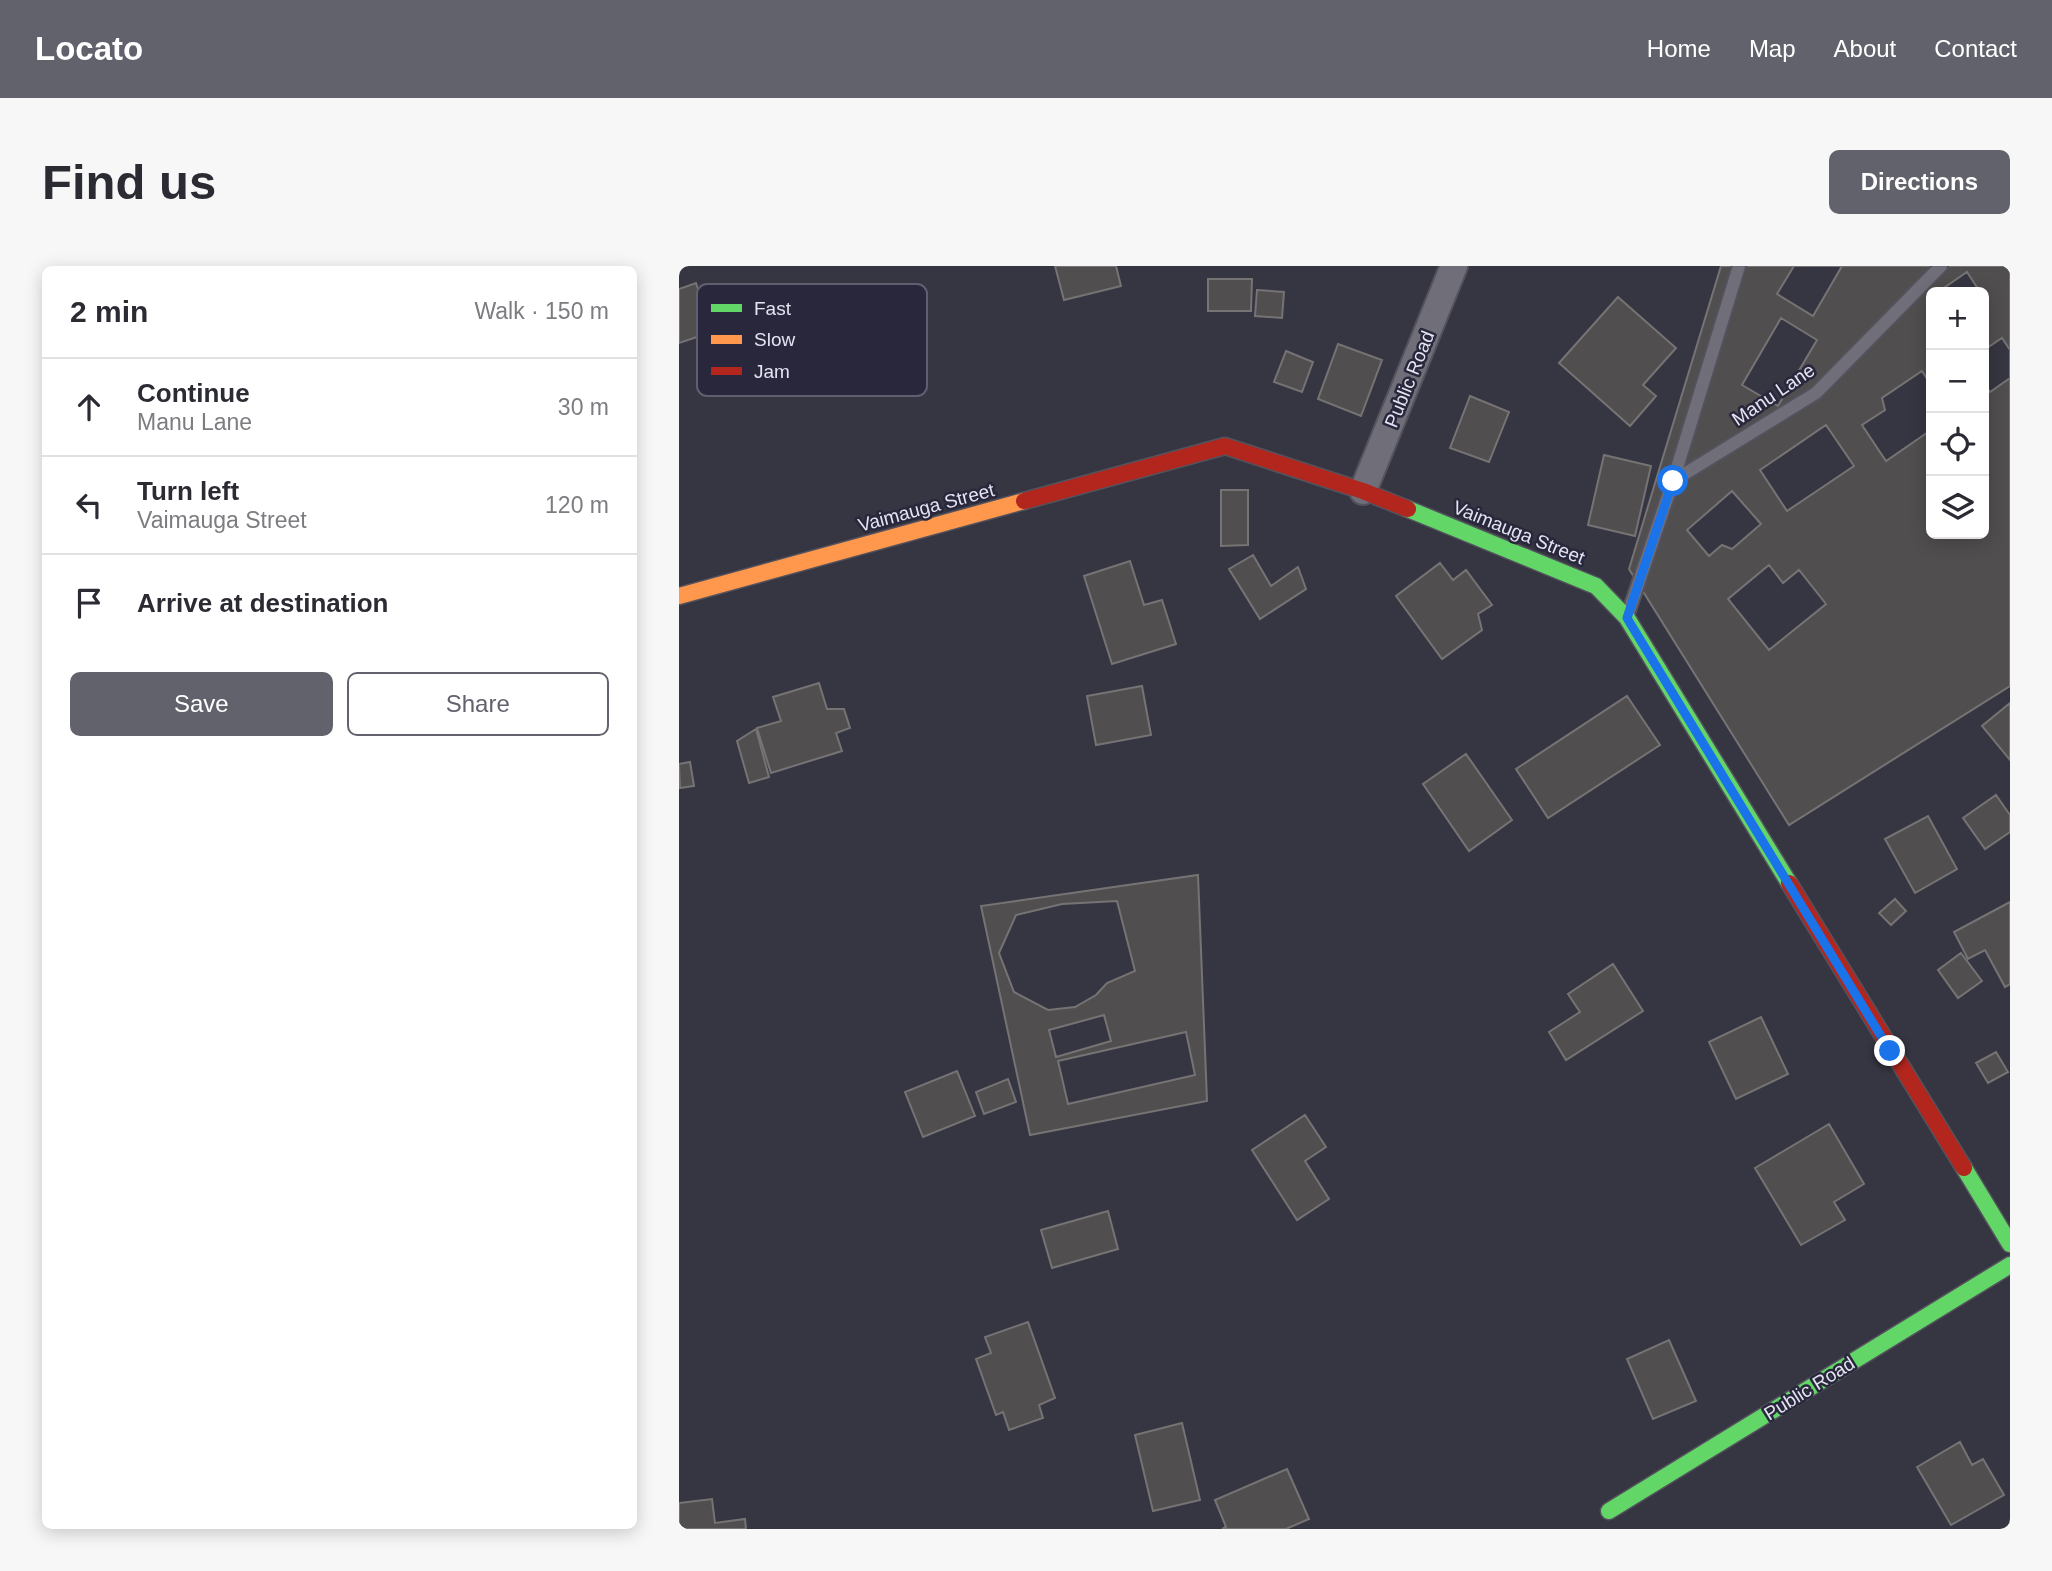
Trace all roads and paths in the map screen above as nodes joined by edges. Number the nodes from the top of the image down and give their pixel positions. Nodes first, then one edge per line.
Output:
1 (1454, 266) edge
2 (1739, 266) edge
3 (1941, 266) edge
4 (1673, 481) junction
5 (1363, 491) junction
6 (679, 596) edge
7 (1627, 618) junction
8 (2010, 1244) edge
9 (2010, 1265) edge
10 (1609, 1511) dead end

1 - 5 street, Public Road
2 - 4 lane
3 - 4 lane, Manu Lane
4 - 7 lane
5 - 6 street, Vaimauga Street
5 - 7 street, Vaimauga Street
7 - 8 street, Vaimauga Street
9 - 10 street, Public Road

